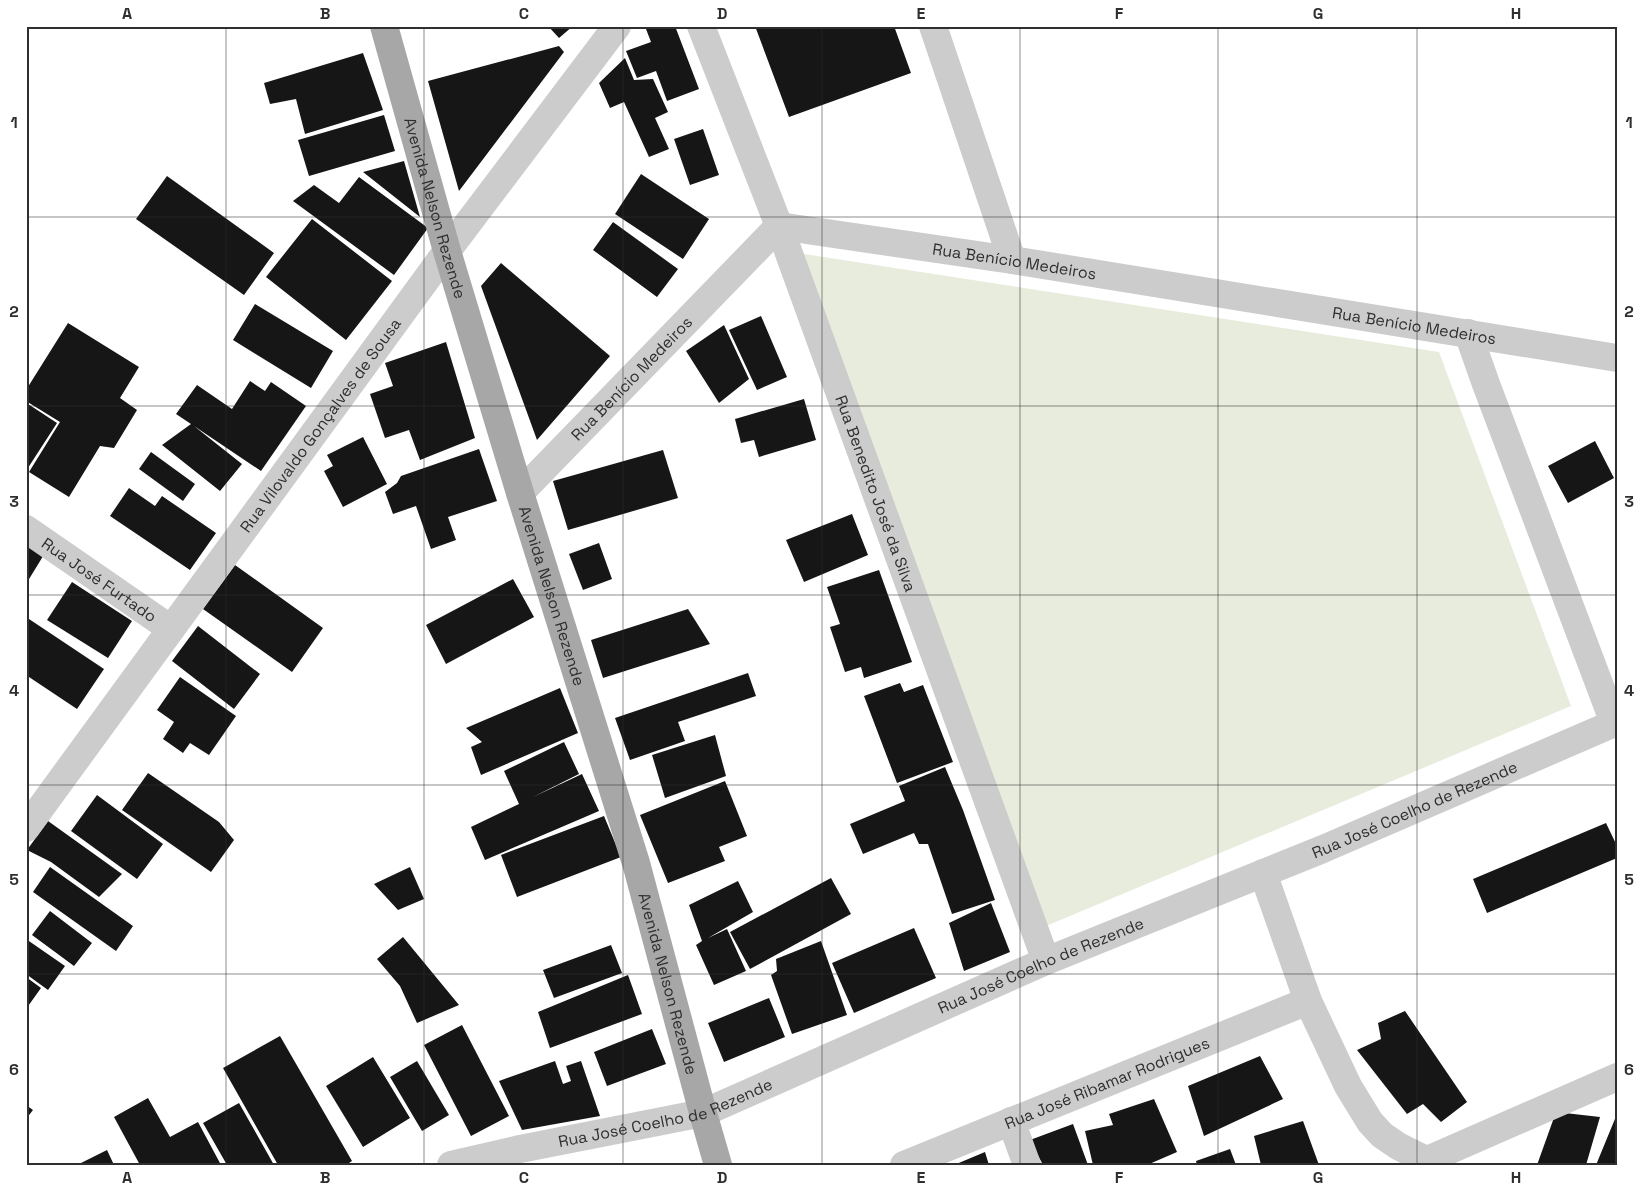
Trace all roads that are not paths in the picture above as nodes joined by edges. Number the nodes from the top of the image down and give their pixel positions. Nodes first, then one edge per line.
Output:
1 (384, 26) edge
2 (617, 26) edge
3 (701, 26) edge
4 (933, 26) edge
5 (779, 226) junction
6 (448, 251) junction
7 (1012, 260) junction
8 (1468, 333) junction
9 (1617, 358) edge
10 (520, 493) junction
11 (26, 529) edge
12 (171, 629) junction
13 (1615, 722) edge
14 (26, 828) edge
15 (1263, 873) junction
16 (1046, 961) junction
17 (1308, 1001) junction
18 (1617, 1077) edge
19 (702, 1113) junction
20 (1011, 1121) junction
21 (1425, 1163) edge
22 (451, 1165) edge
23 (718, 1165) edge
24 (904, 1165) edge
25 (1027, 1165) edge

1 - 6 main road, Avenida Nelson Rezende
2 - 6 street, Rua Vilovaldo Gonçalves de Sousa
3 - 5 street, Rua Benedito José da Silva
4 - 7 street
5 - 7 street, Rua Benício Medeiros
5 - 10 street, Rua Benício Medeiros
5 - 16 street, Rua Benedito José da Silva
6 - 10 main road, Avenida Nelson Rezende
6 - 12 street, Rua Vilovaldo Gonçalves de Sousa
7 - 8 street, Rua Benício Medeiros
8 - 9 street, Rua Benício Medeiros
8 - 13 street
10 - 19 main road, Avenida Nelson Rezende
11 - 12 street, Rua José Furtado
12 - 14 street, Rua Vilovaldo Gonçalves de Sousa
13 - 15 street, Rua José Coelho de Rezende
15 - 16 street, Rua José Coelho de Rezende
15 - 17 street
16 - 19 street, Rua José Coelho de Rezende
17 - 20 street, Rua José Ribamar Rodrigues
17 - 21 street
18 - 21 street
19 - 22 street, Rua José Coelho de Rezende
19 - 23 main road, Avenida Nelson Rezende
20 - 24 street, Rua José Ribamar Rodrigues
20 - 25 street

